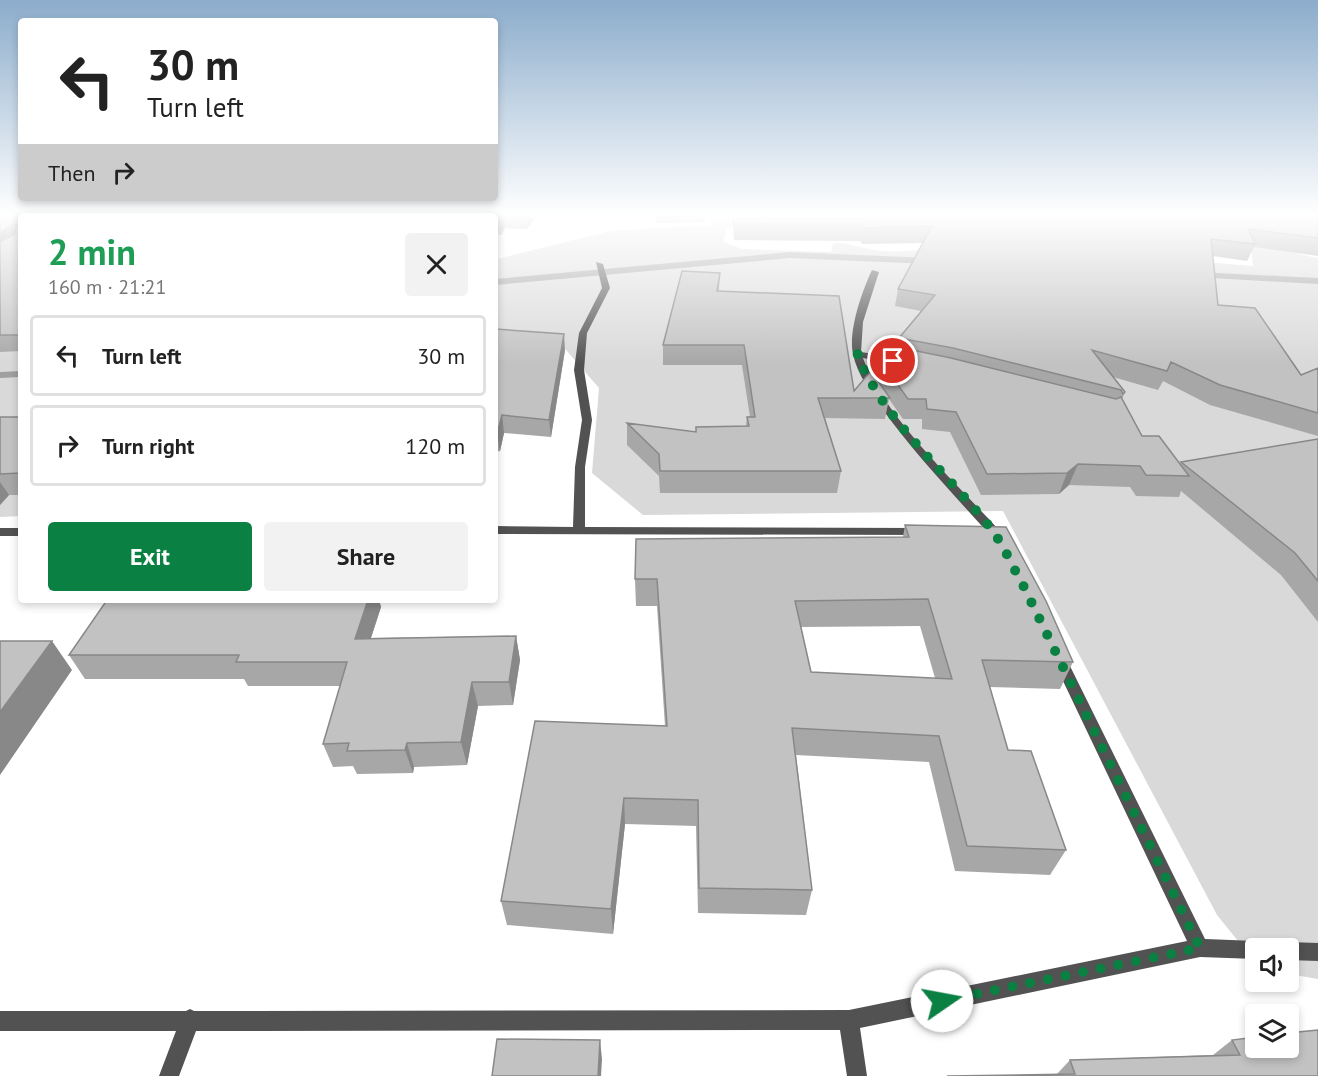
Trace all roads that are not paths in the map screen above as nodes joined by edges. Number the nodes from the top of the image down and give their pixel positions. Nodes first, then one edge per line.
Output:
1 (599, 264) dead end
2 (875, 272) dead end
3 (857, 354) junction
4 (911, 364) edge
5 (498, 530) edge
6 (579, 530) junction
7 (0, 532) edge
8 (18, 532) edge
9 (934, 532) edge
10 (970, 532) edge
11 (1053, 647) edge
12 (1200, 948) junction
13 (1245, 950) edge
14 (1299, 951) edge
15 (1318, 952) edge
16 (190, 1019) junction
17 (0, 1020) edge
18 (849, 1020) junction
19 (170, 1076) edge
20 (857, 1076) edge

1 - 6 street
2 - 3 street
3 - 4 street
3 - 10 street
5 - 6 street
6 - 9 street
7 - 8 street
11 - 12 street
12 - 13 street
12 - 18 street
14 - 15 street
16 - 17 street
16 - 18 street
16 - 19 street
18 - 20 street

